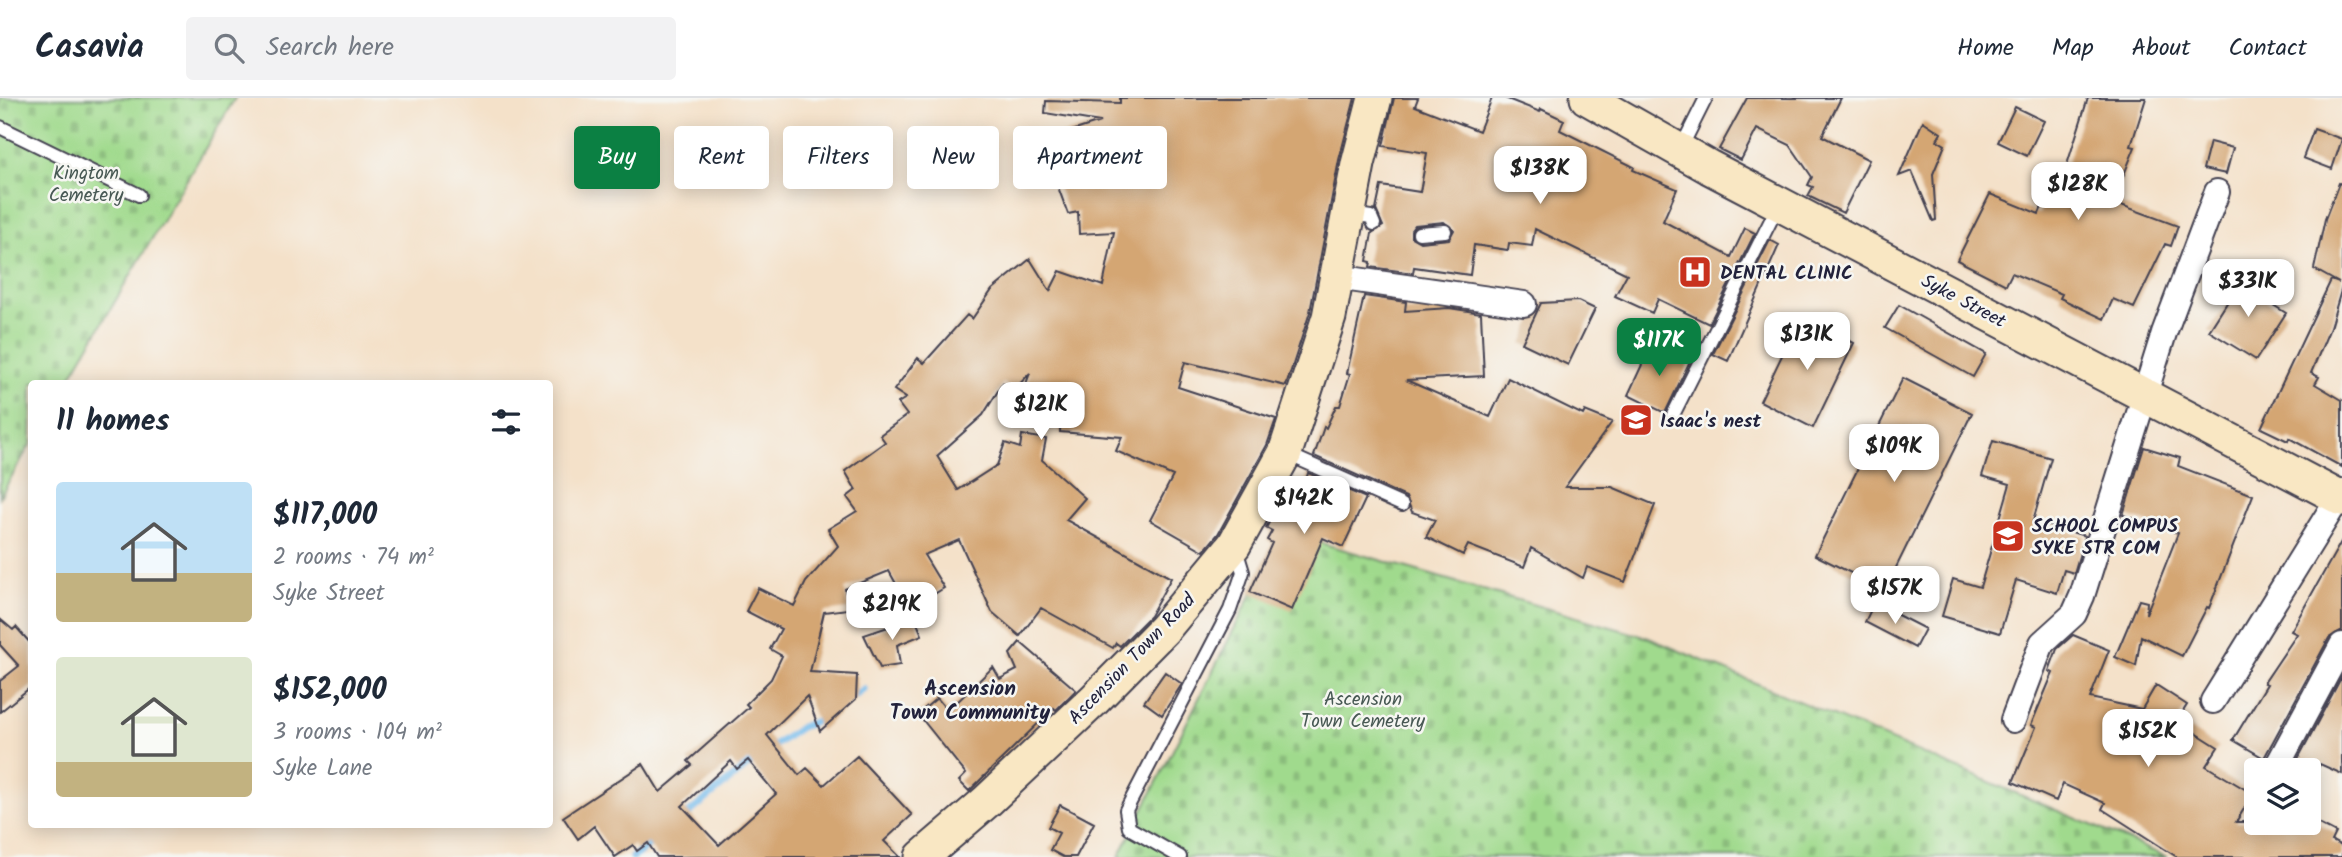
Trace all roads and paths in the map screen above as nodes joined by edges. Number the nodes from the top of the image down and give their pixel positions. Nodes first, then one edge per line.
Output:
1 (1375, 98) edge
2 (1587, 98) edge
3 (1706, 98) edge
4 (0, 127) edge
5 (1680, 150) junction
6 (2217, 192) dead end
7 (139, 195) dead end
8 (1780, 202) junction
9 (1445, 232) dead end
10 (1419, 233) dead end
11 (1336, 277) junction
12 (1524, 304) dead end
13 (2145, 396) junction
14 (1673, 415) dead end
15 (1285, 453) junction
16 (2341, 496) edge
17 (1402, 505) dead end
18 (1234, 545) junction
19 (2342, 645) edge
20 (2213, 701) dead end
21 (2013, 720) dead end
22 (2281, 758) edge
23 (922, 857) edge
24 (1180, 857) edge

1 - 11 main road, Ascension Town Road
2 - 5 main road, Syke Street
3 - 5 lane
4 - 7 lane
5 - 8 main road, Syke Street
6 - 13 street
8 - 13 main road, Syke Street
8 - 14 lane
9 - 10 lane
11 - 12 street
11 - 15 main road, Ascension Town Road
13 - 16 main road, Syke Street
13 - 21 street
15 - 17 lane
15 - 18 main road, Ascension Town Road
16 - 20 street
18 - 23 main road, Ascension Town Road
18 - 24 lane
19 - 22 street

